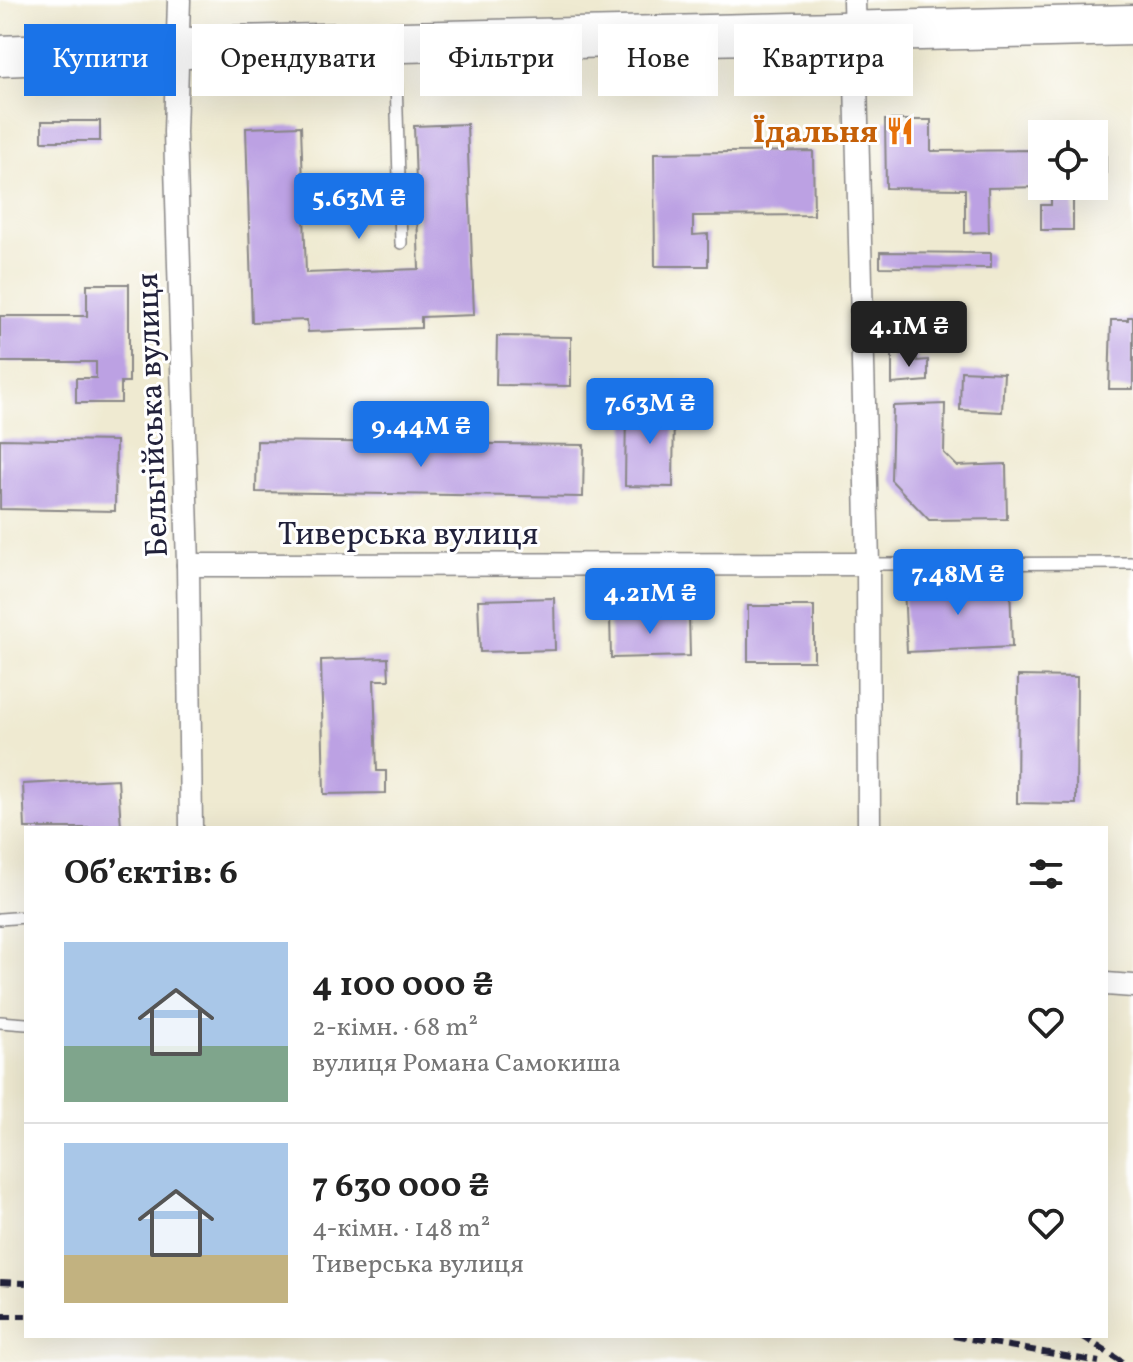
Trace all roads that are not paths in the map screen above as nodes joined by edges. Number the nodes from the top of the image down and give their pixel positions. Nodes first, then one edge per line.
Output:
1 (179, 0) edge
2 (854, 16) edge
3 (1133, 25) edge
4 (404, 41) edge
5 (192, 49) edge
6 (177, 50) junction
7 (0, 56) edge
8 (397, 96) edge
9 (401, 243) dead end
10 (1133, 563) edge
11 (868, 564) junction
12 (188, 565) junction
13 (191, 826) edge
14 (869, 826) edge
15 (24, 917) edge
16 (0, 919) edge
17 (1108, 984) edge
18 (1133, 986) edge
19 (0, 1022) edge
20 (24, 1024) edge

1 - 6 street, Бельгійська вулиця
2 - 3 highway
2 - 4 highway
2 - 11 street
5 - 6 highway
6 - 7 highway
6 - 12 street, Бельгійська вулиця
8 - 9 lane
10 - 11 lane
11 - 12 street, Тиверська вулиця
11 - 14 street
12 - 13 street, Бельгійська вулиця
15 - 16 lane
17 - 18 street
19 - 20 lane

